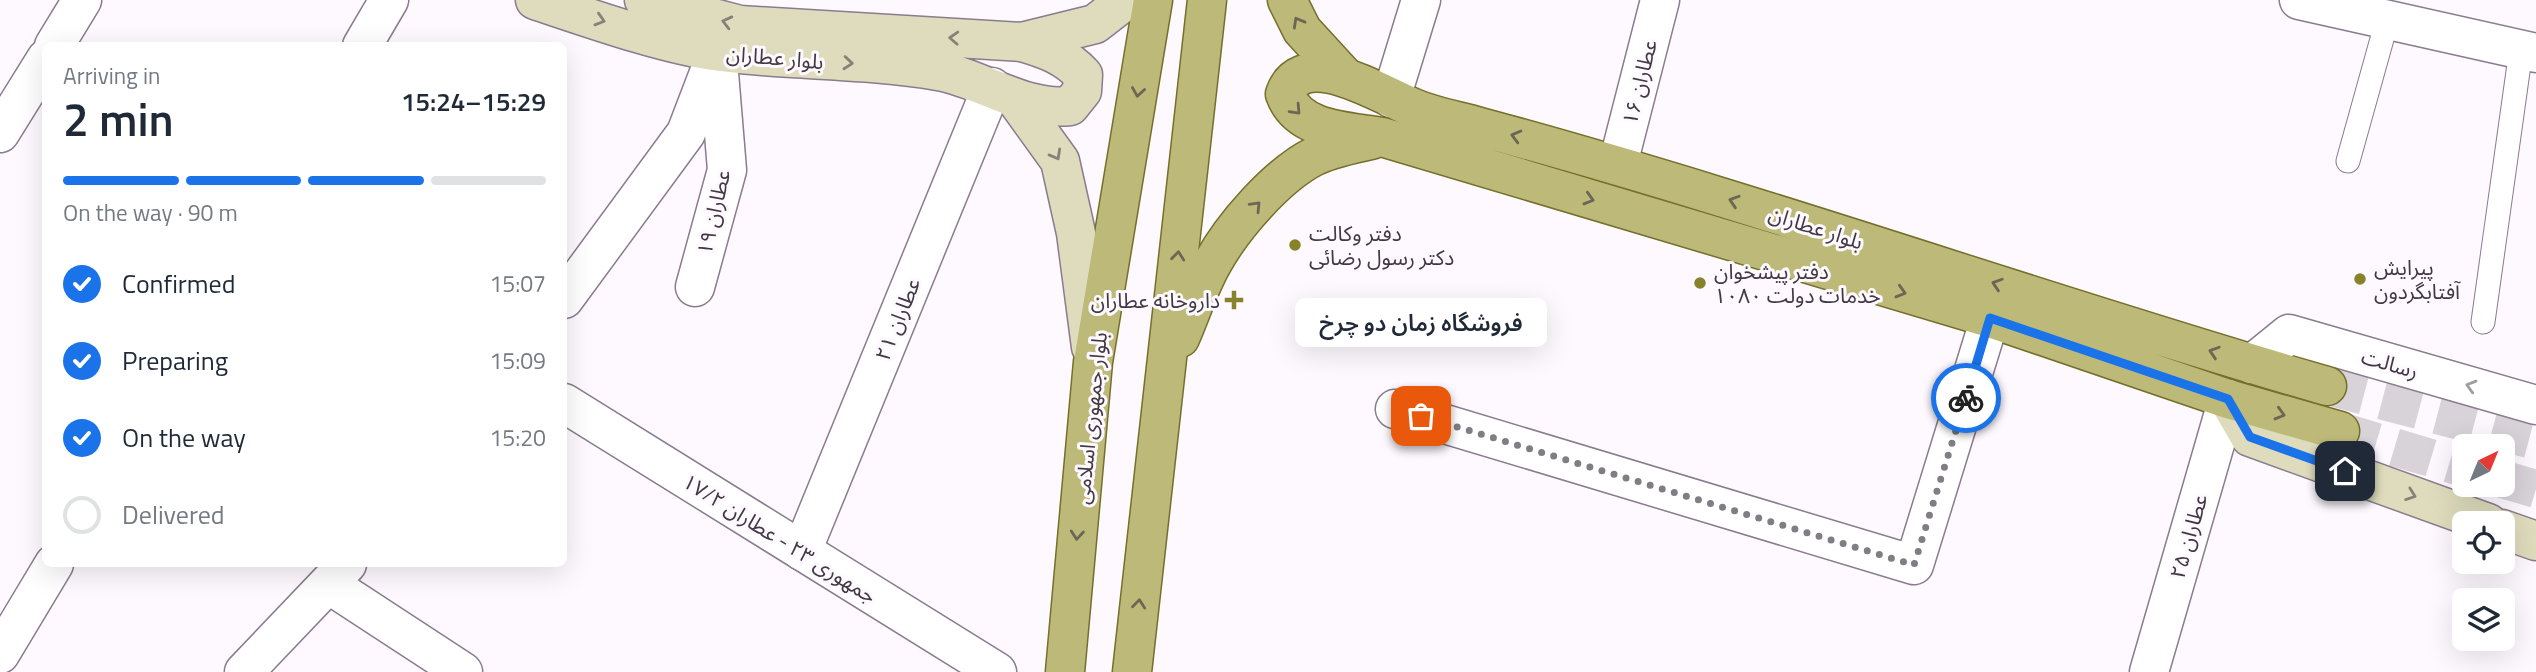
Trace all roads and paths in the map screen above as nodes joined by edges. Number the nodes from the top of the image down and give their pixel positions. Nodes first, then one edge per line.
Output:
1 (82, 0) edge
2 (389, 0) edge
3 (535, 0) edge
4 (645, 0) edge
5 (1287, 0) edge
6 (1421, 0) edge
7 (1660, 0) edge
8 (2299, 0) edge
9 (1144, 1) edge
10 (1207, 4) edge
11 (687, 6) edge
12 (2387, 21) junction
13 (56, 42) edge
14 (364, 42) edge
15 (1022, 42) junction
16 (2528, 51) edge
17 (717, 52) junction
18 (42, 65) edge
19 (1346, 78) junction
20 (1004, 93) junction
21 (1391, 98) junction
22 (0, 133) edge
23 (1382, 137) junction
24 (2348, 161) dead end
25 (1618, 164) junction
26 (695, 287) dead end
27 (567, 295) edge
28 (1990, 318) junction
29 (2483, 322) dead end
30 (1093, 362) junction
31 (2252, 364) junction
32 (1165, 372) junction
33 (2327, 386) tunnel mouth
34 (2228, 399) junction
35 (567, 405) edge
36 (2536, 405) edge
37 (1395, 409) dead end
38 (2340, 431) tunnel mouth
39 (2455, 511) edge
40 (2515, 534) edge
41 (2536, 541) edge
42 (802, 551) junction
43 (52, 567) edge
44 (338, 574) edge
45 (0, 654) edge
46 (244, 672) edge
47 (463, 672) edge
48 (997, 672) edge
49 (1065, 672) edge
50 (1132, 672) edge
51 (2149, 672) edge

1 - 13 street
2 - 14 street
3 -> 17 main road, بلوار عطاران
4 - 11 main road, بلوار عطاران
19 -> 5 main road
6 - 21 street
7 - 25 street, عطاران ۱۶
8 - 12 street
9 - 10 main road
9 - 15 main road
9 -> 30 main road, بلوار جمهوری اسلامی
32 -> 10 main road
15 -> 11 main road, بلوار عطاران
12 - 16 street
12 - 24 lane
15 - 20 main road, بلوار عطاران
16 - 29 lane
17 -> 20 main road, بلوار عطاران
17 - 26 street, عطاران ۱۹
17 - 27 street
18 - 22 street
19 - 21 main road, بلوار عطاران
19 -> 23 main road, بلوار عطاران
20 -> 30 main road
20 - 42 street, عطاران ۲۱
25 -> 21 main road, بلوار عطاران
23 -> 28 main road, بلوار عطاران
32 -> 23 main road
31 -> 25 main road, بلوار عطاران
28 - 34 main road, بلوار عطاران
28 - 37 street
30 -> 49 main road, بلوار جمهوری اسلامی
31 - 33 main road, بلوار عطاران
36 -> 31 street, رسالت
50 -> 32 main road
34 -> 38 main road, بلوار عطاران
34 -> 39 main road
34 - 51 street, عطاران ۲۵
35 - 42 street, جمهوری ۲۳ - عطاران ۱۷/۲
40 - 41 main road
42 - 48 street, جمهوری ۲۳ - عطاران ۱۷/۲
43 - 45 street
44 - 46 street
44 - 47 street

